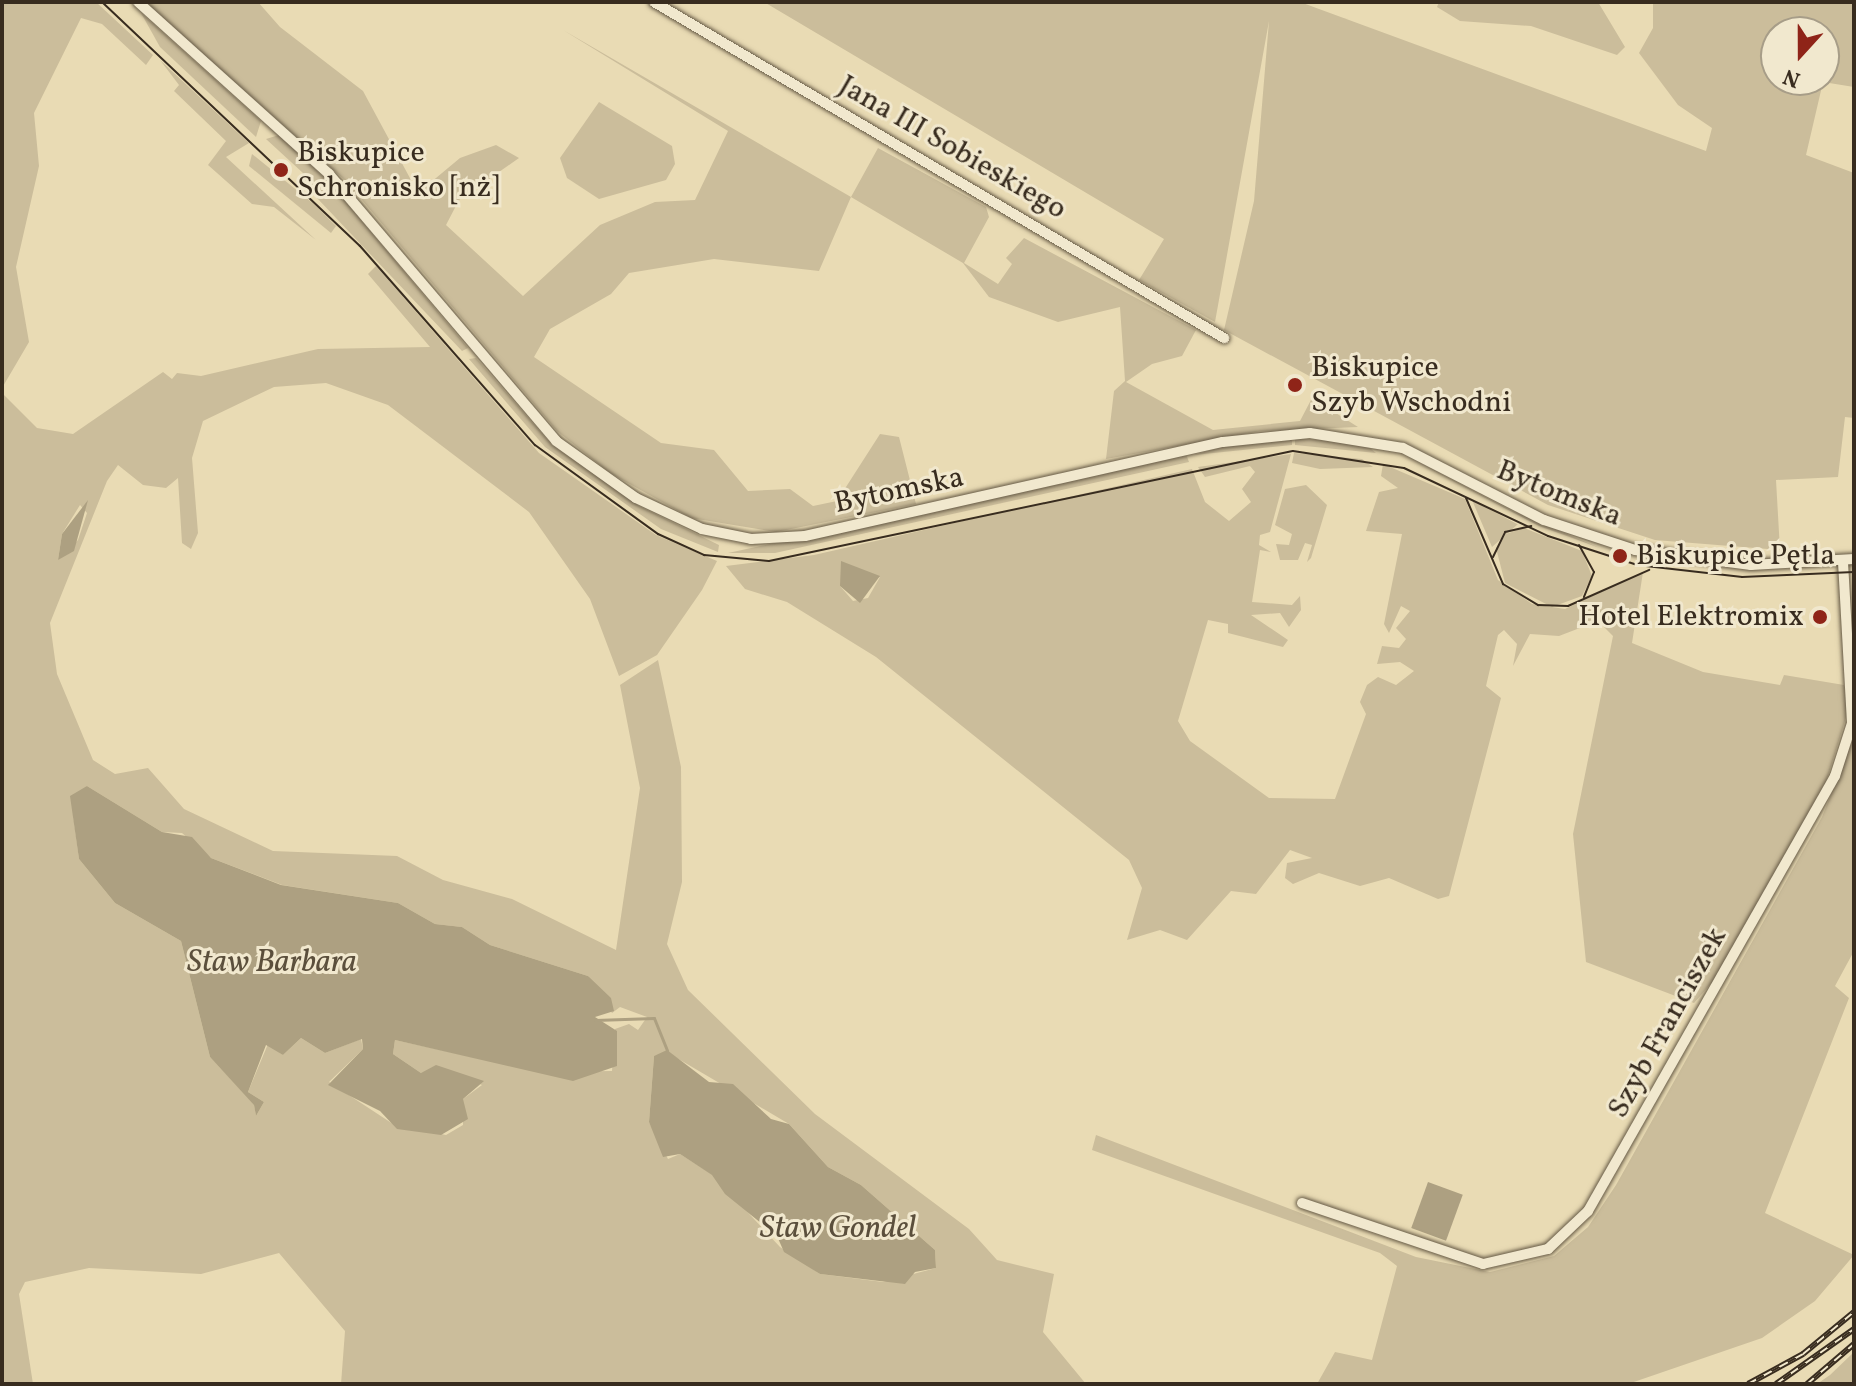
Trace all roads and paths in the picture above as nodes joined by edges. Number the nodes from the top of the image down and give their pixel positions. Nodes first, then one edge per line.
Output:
1 (138, 2) edge
2 (654, 2) edge
3 (1224, 338) dead end
4 (1848, 560) edge
5 (1302, 1203) dead end

1 - 4 street, Bytomska
2 - 3 street, Jana III Sobieskiego
4 - 5 street, Szyb Franciszek

